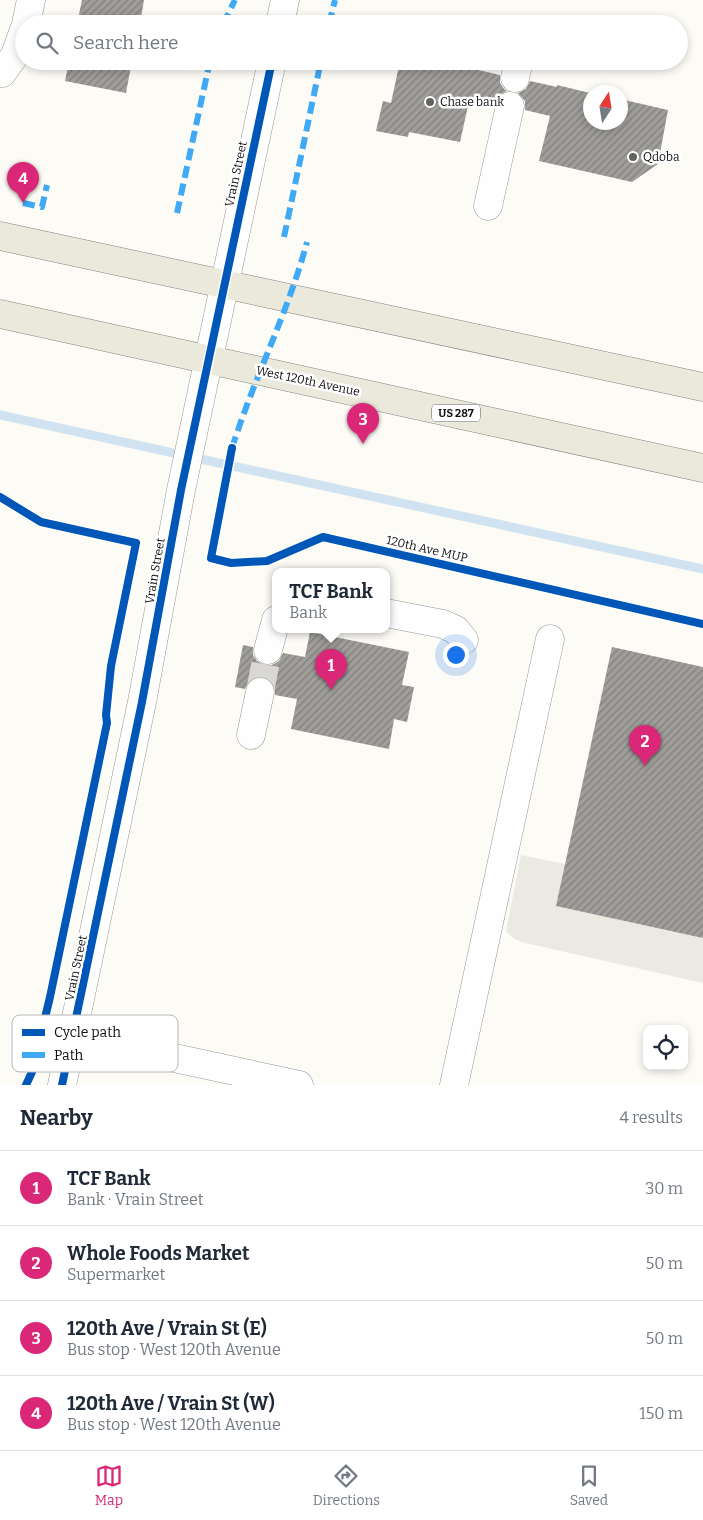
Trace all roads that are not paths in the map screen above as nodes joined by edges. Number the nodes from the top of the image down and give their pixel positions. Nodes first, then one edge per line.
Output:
1 (31, 0) edge
2 (285, 0) edge
3 (28, 15) edge
4 (282, 15) edge
5 (15, 56) edge
6 (270, 70) edge
7 (0, 73) edge
8 (510, 106) dead end
9 (488, 206) dead end
10 (0, 236) edge
11 (224, 285) junction
12 (0, 314) edge
13 (209, 359) junction
14 (703, 388) edge
15 (703, 468) edge
16 (390, 614) edge
17 (273, 633) edge
18 (550, 639) dead end
19 (464, 640) dead end
20 (268, 650) tunnel mouth
21 (260, 692) tunnel mouth
22 (251, 735) dead end
23 (77, 1015) edge
24 (178, 1059) edge
25 (65, 1072) edge
26 (62, 1085) edge
27 (298, 1085) edge
28 (454, 1085) edge

1 - 3 street
2 - 4 street
5 - 7 street
6 - 11 street, Vrain Street
8 - 9 street
10 - 11 main road
11 - 13 street, Vrain Street
11 - 14 main road
12 - 13 main road, West 120th Avenue / US 287
13 - 15 main road, West 120th Avenue / US 287
13 - 23 street, Vrain Street
16 - 19 street
17 - 20 street
18 - 28 street
21 - 22 street
24 - 27 street
25 - 26 street, Vrain Street

